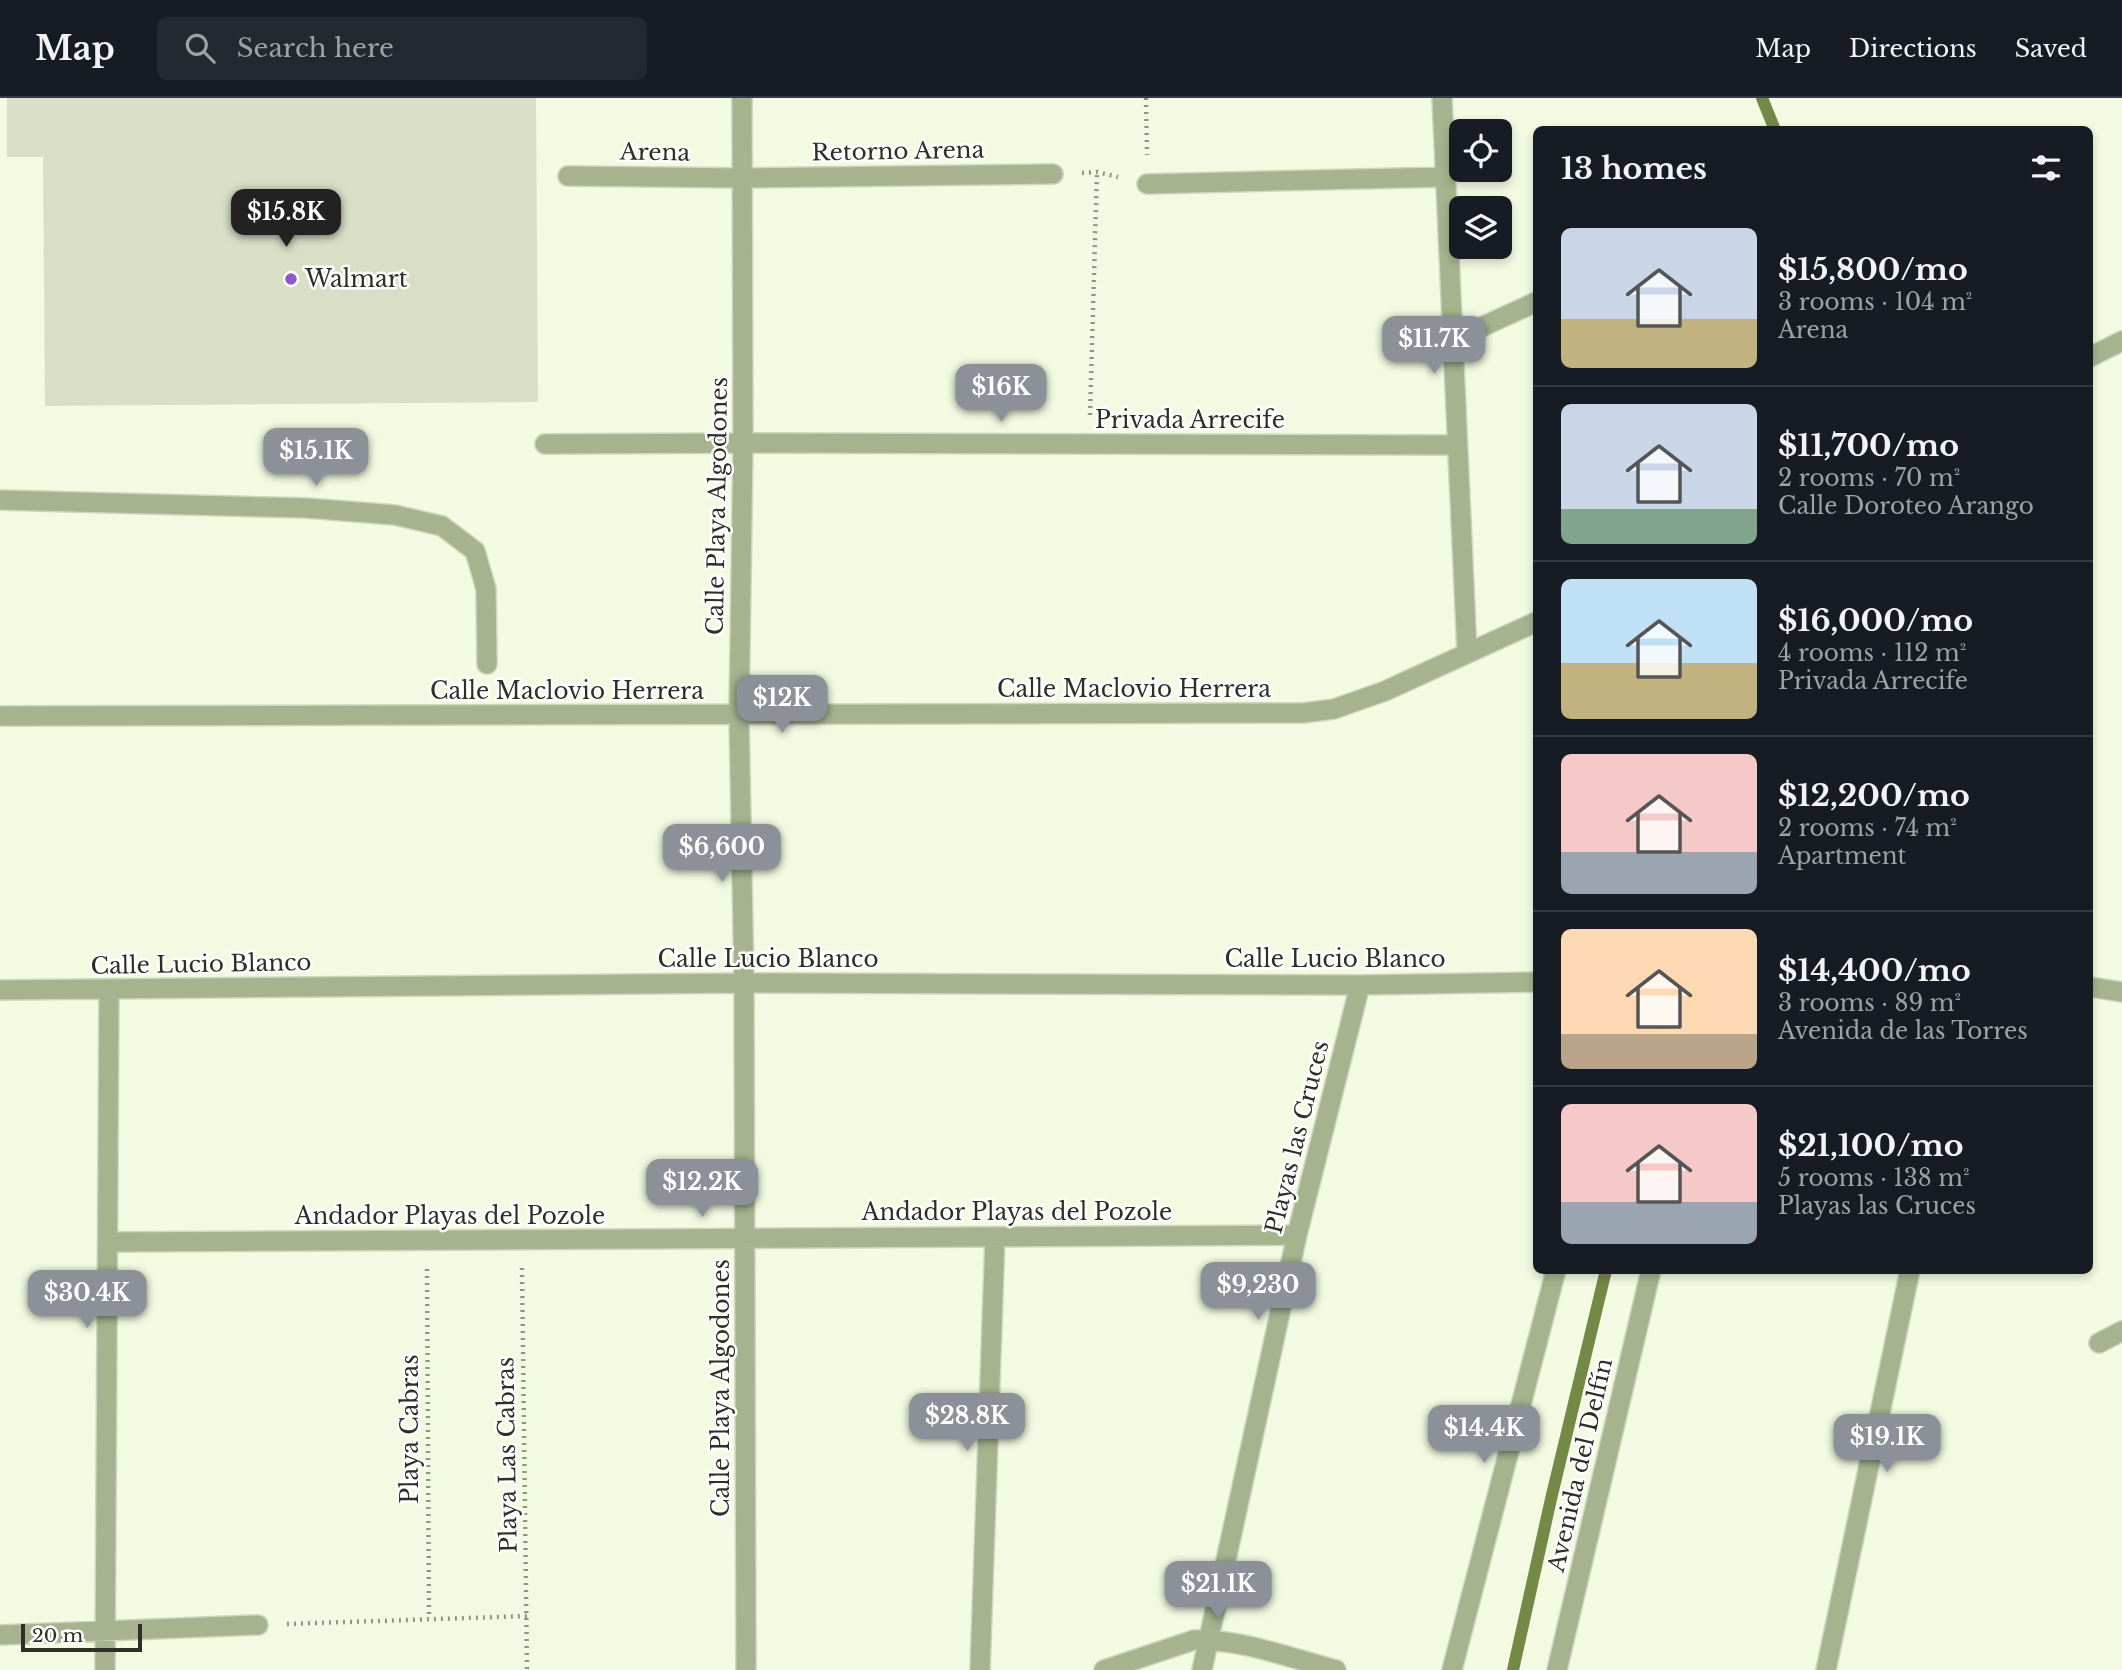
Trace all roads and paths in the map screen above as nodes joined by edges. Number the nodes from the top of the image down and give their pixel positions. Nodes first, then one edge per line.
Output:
1 (742, 98) edge
2 (1146, 98) edge
3 (1442, 98) edge
4 (1097, 172) junction
5 (1053, 174) joint
6 (568, 176) dead end
7 (1446, 177) junction
8 (743, 178) junction
9 (1147, 184) junction
10 (1533, 303) edge
11 (1452, 340) junction
12 (2122, 341) edge
13 (2093, 356) edge
14 (743, 443) junction
15 (545, 444) dead end
16 (1089, 444) junction
17 (1457, 445) junction
18 (0, 500) edge
19 (1533, 623) edge
20 (1467, 653) junction
21 (487, 664) dead end
22 (739, 715) junction
23 (0, 716) edge
24 (1533, 982) edge
25 (744, 983) junction
26 (1360, 985) junction
27 (2093, 987) edge
28 (109, 989) junction
29 (0, 990) edge
30 (2122, 992) edge
31 (1297, 1235) junction
32 (995, 1237) junction
33 (745, 1239) junction
34 (427, 1240) junction
35 (522, 1240) junction
36 (108, 1242) junction
37 (1555, 1274) edge
38 (1650, 1274) edge
39 (1908, 1274) edge
40 (2122, 1331) edge
41 (2099, 1343) dead end
42 (527, 1616) junction
43 (429, 1619) junction
44 (258, 1625) joint
45 (106, 1631) junction
46 (0, 1635) edge
47 (1209, 1640) junction
48 (105, 1670) edge
49 (527, 1670) edge
50 (746, 1670) edge
51 (980, 1670) edge
52 (1104, 1670) edge
53 (1202, 1670) edge
54 (1336, 1670) edge
55 (1452, 1670) edge
56 (1556, 1670) edge
57 (1826, 1670) edge

1 - 8 street, Calle Playa Algodones
2 - 9 path
3 - 7 street
4 - 5 path
4 - 9 path
4 - 16 path
5 - 8 street, Retorno Arena
6 - 8 street, Arena
7 - 9 street
7 - 11 street
8 - 14 street, Calle Playa Algodones
10 - 11 street
11 - 17 street
12 - 13 street
14 - 15 street, Privada Arrecife
14 - 16 street, Privada Arrecife
14 - 22 street, Calle Playa Algodones
16 - 17 street, Privada Arrecife
17 - 20 street
18 - 21 street
19 - 20 street, Calle Maclovio Herrera
20 - 22 street, Calle Maclovio Herrera
22 - 23 street, Calle Maclovio Herrera
22 - 25 street, Calle Playa Algodones
24 - 26 street, Calle Lucio Blanco
25 - 26 street, Calle Lucio Blanco
25 - 28 street, Calle Lucio Blanco
25 - 33 street, Calle Playa Algodones
26 - 31 street, Playas las Cruces
27 - 30 street
28 - 29 street, Calle Lucio Blanco
28 - 36 street
31 - 32 street, Andador Playas del Pozole
31 - 47 street, Playas las Cruces
32 - 33 street, Andador Playas del Pozole
32 - 51 street
33 - 35 street, Andador Playas del Pozole
33 - 50 street, Calle Playa Algodones
34 - 35 street, Andador Playas del Pozole
34 - 36 street, Andador Playas del Pozole
34 - 43 path, Playa Cabras
35 - 42 path, Playa Las Cabras
36 - 45 street
37 - 55 street
38 - 56 street, Avenida del Delfín
39 - 57 street
40 - 41 street
42 - 43 path
42 - 49 path, Playa Las Cabras
43 - 44 path
44 - 45 street
45 - 46 street
45 - 48 street
47 - 52 street
47 - 53 street, Playas las Cruces
47 - 54 street

